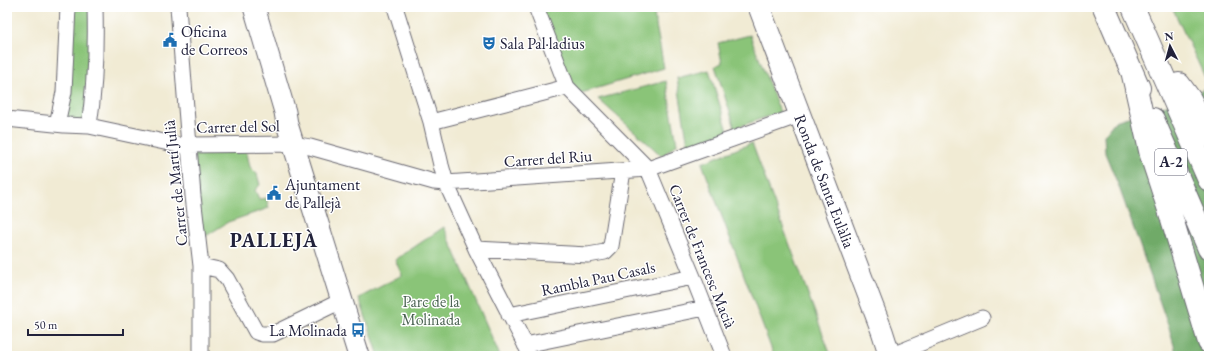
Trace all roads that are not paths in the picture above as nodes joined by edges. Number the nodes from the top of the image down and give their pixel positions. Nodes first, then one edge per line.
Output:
1 (68, 7) edge
2 (94, 7) edge
3 (178, 7) edge
4 (254, 7) edge
5 (395, 7) edge
6 (536, 7) edge
7 (759, 7) edge
8 (1104, 7) edge
9 (1133, 7) edge
10 (1148, 41) junction
11 (1133, 75) junction
12 (568, 87) junction
13 (800, 115) junction
14 (7, 119) edge
15 (431, 122) junction
16 (57, 124) junction
17 (89, 126) junction
18 (1209, 136) edge
19 (293, 144) junction
20 (189, 145) junction
21 (648, 170) junction
22 (623, 171) junction
23 (1209, 180) edge
24 (446, 183) junction
25 (1209, 248) edge
26 (476, 249) junction
27 (201, 266) junction
28 (693, 277) junction
29 (341, 300) junction
30 (705, 308) junction
31 (509, 315) junction
32 (982, 318) dead end
33 (1209, 342) edge
34 (528, 351) edge
35 (200, 356) edge
36 (359, 356) edge
37 (724, 356) edge
38 (890, 356) edge

1 - 16 street
2 - 17 street
3 - 20 street, Carrer de Martí Julià
4 - 19 main road
5 - 15 street
6 - 12 street
7 - 13 main road, Ronda de Santa Eulàlia
8 - 11 highway, A-2
9 - 10 highway, A-2
10 - 18 highway
10 - 23 highway, A-2
11 - 25 highway, A-2
11 - 33 highway
12 - 15 street
12 - 21 street
13 - 21 street, Carrer del Riu
13 - 38 main road, Ronda de Santa Eulàlia
14 - 16 street, Carrer del Sol
15 - 24 street
16 - 17 street, Carrer del Sol
17 - 20 street, Carrer del Sol
19 - 20 street, Carrer del Sol
19 - 24 street, Carrer del Riu
19 - 29 main road
20 - 27 street, Carrer de Martí Julià
21 - 22 street, Carrer del Riu
21 - 28 street, Carrer de Francesc Macià
22 - 24 street, Carrer del Riu
22 - 26 street
24 - 26 street
26 - 31 street
27 - 29 street
27 - 35 street, Carrer de Martí Julià
28 - 30 street, Carrer de Francesc Macià
28 - 31 street, Rambla Pau Casals
29 - 36 main road
30 - 34 street
30 - 37 street, Carrer de Francesc Macià
31 - 34 street
32 - 38 street

